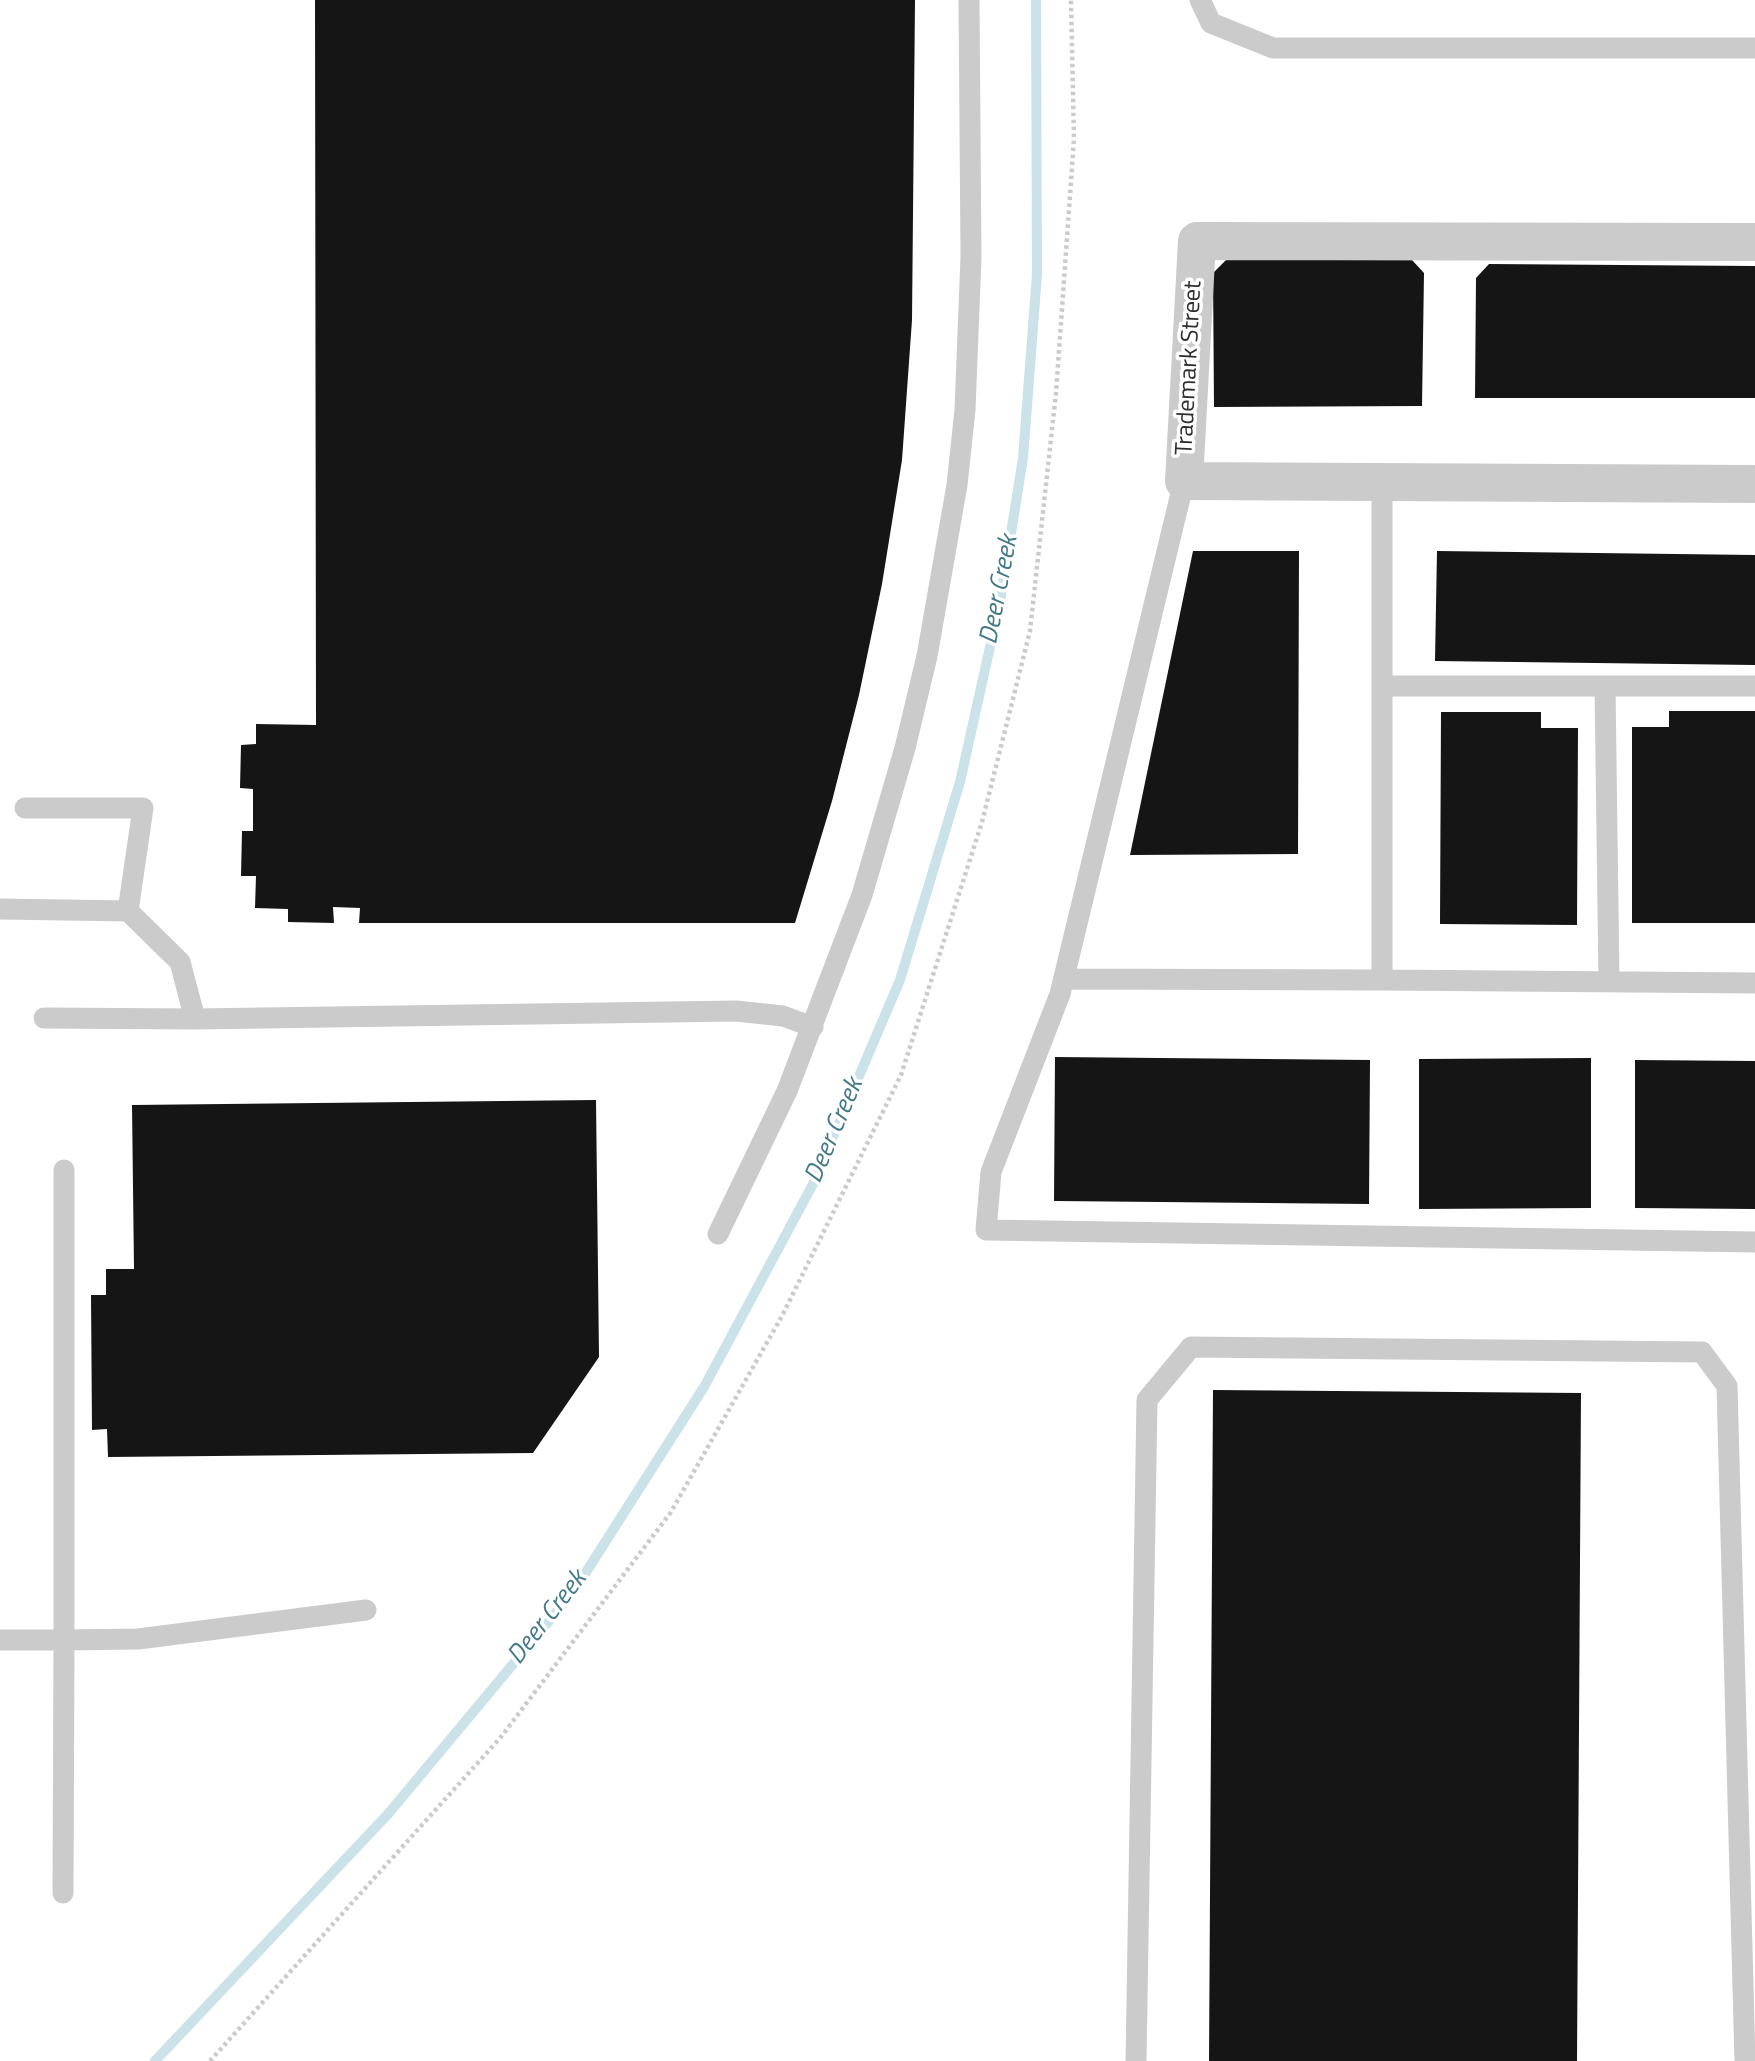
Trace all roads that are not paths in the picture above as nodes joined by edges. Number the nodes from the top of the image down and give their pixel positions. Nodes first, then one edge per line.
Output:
1 (969, 0) edge
2 (1200, 0) edge
3 (1755, 48) edge
4 (1755, 242) edge
5 (1184, 481) junction
6 (1382, 482) junction
7 (1755, 484) edge
8 (1382, 686) junction
9 (1605, 686) junction
10 (1755, 686) edge
11 (25, 808) dead end
12 (0, 909) edge
13 (128, 911) junction
14 (1064, 979) junction
15 (1382, 980) junction
16 (1609, 982) junction
17 (1755, 983) edge
18 (44, 1018) dead end
19 (195, 1019) junction
20 (813, 1027) junction
21 (64, 1170) dead end
22 (718, 1234) dead end
23 (1755, 1242) edge
24 (366, 1610) dead end
25 (0, 1640) edge
26 (64, 1640) junction
27 (63, 1894) dead end
28 (1136, 2061) edge
29 (1745, 2061) edge

1 - 20 lane
2 - 3 lane
4 - 5 street, Trademark Street
5 - 6 street, Trademark Street
5 - 14 lane
6 - 7 street, Trademark Street
6 - 8 lane
8 - 9 lane
8 - 15 lane
9 - 10 lane
9 - 16 lane
11 - 13 lane
12 - 13 lane
13 - 19 lane
14 - 15 lane
14 - 23 lane
15 - 16 lane
16 - 17 lane
18 - 19 lane
19 - 20 lane
20 - 22 lane
21 - 26 lane
24 - 26 lane
25 - 26 lane
26 - 27 lane
28 - 29 lane

